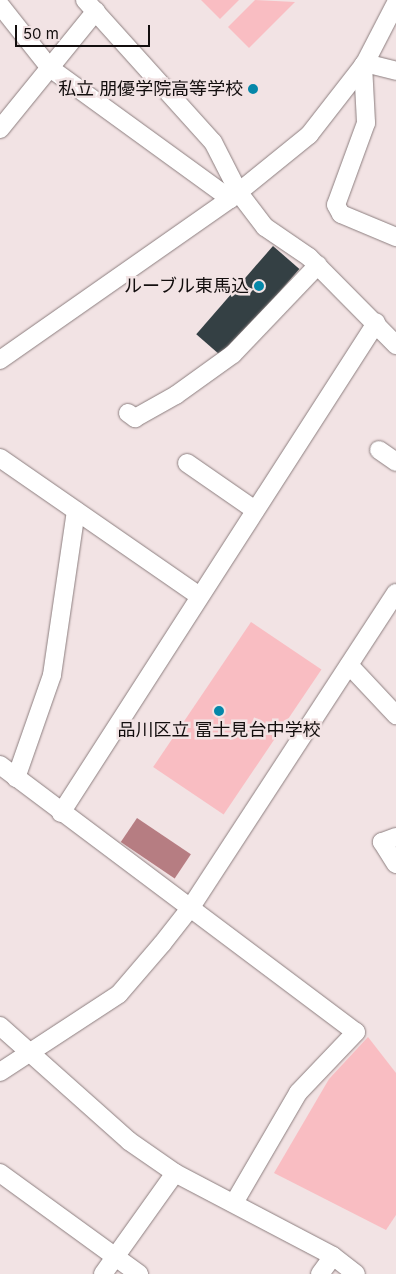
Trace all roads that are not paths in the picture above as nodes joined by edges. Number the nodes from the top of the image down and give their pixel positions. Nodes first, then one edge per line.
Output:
1 (396, 3) edge
2 (0, 5) edge
3 (90, 6) edge
4 (364, 64) junction
5 (50, 68) junction
6 (396, 71) edge
7 (0, 129) edge
8 (235, 196) junction
9 (396, 237) edge
10 (318, 265) junction
11 (376, 324) junction
12 (396, 344) edge
13 (0, 360) edge
14 (128, 413) dead end
15 (378, 450) dead end
16 (0, 458) edge
17 (396, 462) edge
18 (187, 463) dead end
19 (255, 510) junction
20 (76, 511) junction
21 (396, 592) edge
22 (199, 596) junction
23 (349, 665) junction
24 (396, 715) edge
25 (0, 765) edge
26 (16, 778) junction
27 (61, 813) junction
28 (396, 837) edge
29 (396, 864) edge
30 (192, 907) junction
31 (0, 1026) edge
32 (30, 1051) junction
33 (0, 1072) edge
34 (0, 1173) edge
35 (175, 1173) junction
36 (234, 1203) junction
37 (333, 1256) junction
38 (115, 1257) junction
39 (103, 1274) edge
40 (139, 1274) edge
41 (320, 1274) edge
42 (356, 1274) edge

1 - 4 street
2 - 5 street
3 - 5 street
3 - 8 street
4 - 6 street
4 - 8 street
4 - 9 street
5 - 7 street
5 - 8 street
8 - 10 street
8 - 13 street
10 - 11 street
10 - 14 street
11 - 12 street
11 - 19 street
15 - 17 street
16 - 20 street
18 - 19 street
19 - 22 street
20 - 22 street
20 - 26 street
21 - 23 street
22 - 27 street
23 - 24 street
23 - 30 street
25 - 26 street
26 - 27 street
27 - 30 street
28 - 29 street
30 - 32 street
30 - 36 street
31 - 32 street
32 - 33 street
32 - 35 street
34 - 38 street
35 - 36 street
35 - 38 street
36 - 37 street
37 - 41 street
37 - 42 street
38 - 39 street
38 - 40 street

